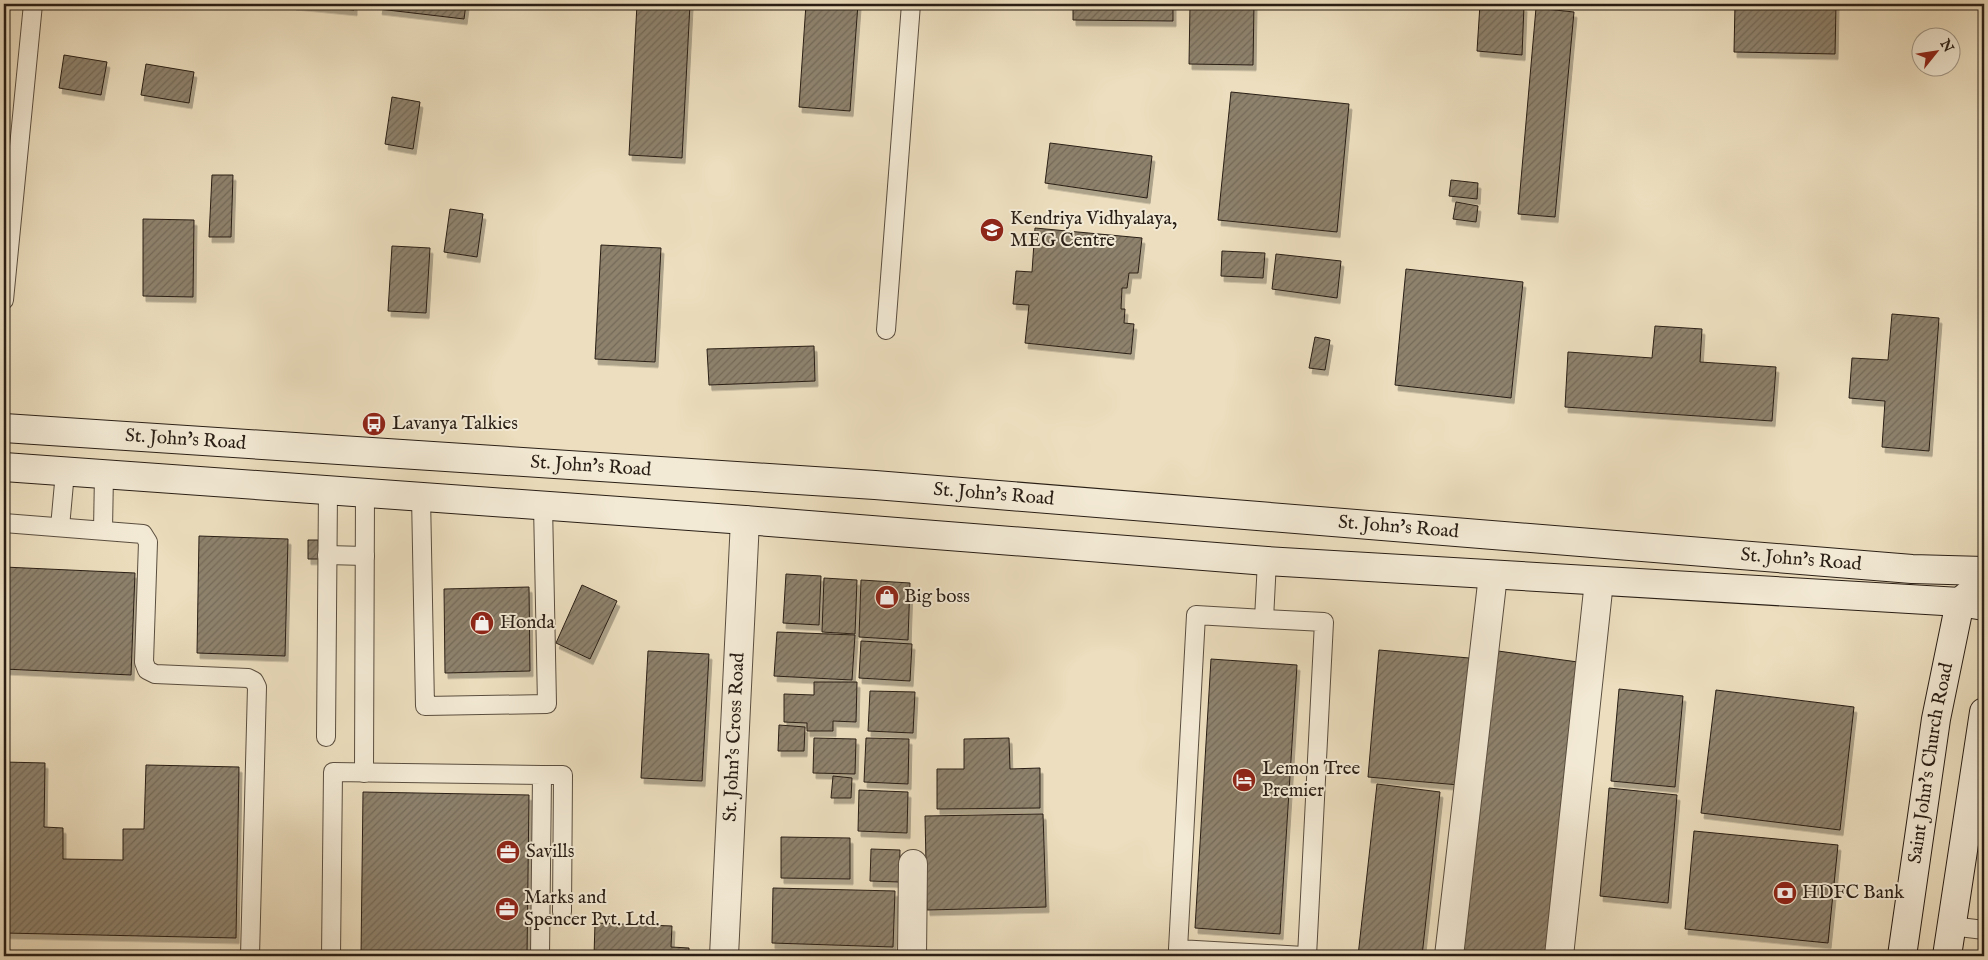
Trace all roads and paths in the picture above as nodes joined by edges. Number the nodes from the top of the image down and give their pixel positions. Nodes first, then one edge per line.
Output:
1 (33, 4) edge
2 (911, 4) edge
3 (4, 300) edge
4 (886, 330) dead end
5 (4, 428) edge
6 (4, 467) edge
7 (65, 472) junction
8 (104, 474) junction
9 (328, 490) junction
10 (366, 492) junction
11 (421, 496) junction
12 (543, 505) junction
13 (745, 520) junction
14 (4, 523) edge
15 (60, 527) junction
16 (103, 530) junction
17 (327, 555) junction
18 (365, 556) junction
19 (1267, 561) junction
20 (1984, 570) edge
21 (1493, 574) junction
22 (1599, 581) junction
23 (1984, 581) edge
24 (1972, 604) edge
25 (1264, 619) junction
26 (1984, 712) edge
27 (326, 737) dead end
28 (364, 773) junction
29 (542, 775) junction
30 (913, 864) dead end
31 (562, 912) dead end
32 (1951, 926) junction
33 (1984, 930) edge
34 (250, 956) edge
35 (331, 956) edge
36 (540, 956) edge
37 (724, 956) edge
38 (912, 956) edge
39 (1305, 956) edge
40 (1449, 956) edge
41 (1559, 956) edge
42 (1902, 956) edge
43 (1946, 956) edge

1 - 3 lane
2 - 4 lane
5 - 20 main road, St. John's Road
6 - 7 main road, St. John's Road
7 - 8 main road, St. John's Road
7 - 15 lane
8 - 9 main road, St. John's Road
8 - 16 lane
9 - 10 main road, St. John's Road
9 - 17 lane
10 - 11 main road, St. John's Road
10 - 18 lane
11 - 12 main road, St. John's Road
11 - 12 lane
12 - 13 main road, St. John's Road
13 - 19 main road, St. John's Road
13 - 37 main road, St. John's Cross Road
14 - 15 lane
15 - 16 lane
16 - 34 lane
17 - 18 lane
17 - 27 lane
18 - 28 lane
19 - 21 main road, St. John's Road
19 - 25 lane
21 - 22 main road, St. John's Road
21 - 40 main road
22 - 24 main road, St. John's Road
22 - 41 main road
23 - 24 main road
24 - 42 main road, Saint John's Church Road
25 - 39 lane
25 - 39 lane
26 - 32 main road
28 - 29 lane
28 - 35 lane
29 - 31 lane
29 - 36 lane
30 - 38 main road
32 - 33 lane
32 - 43 main road

